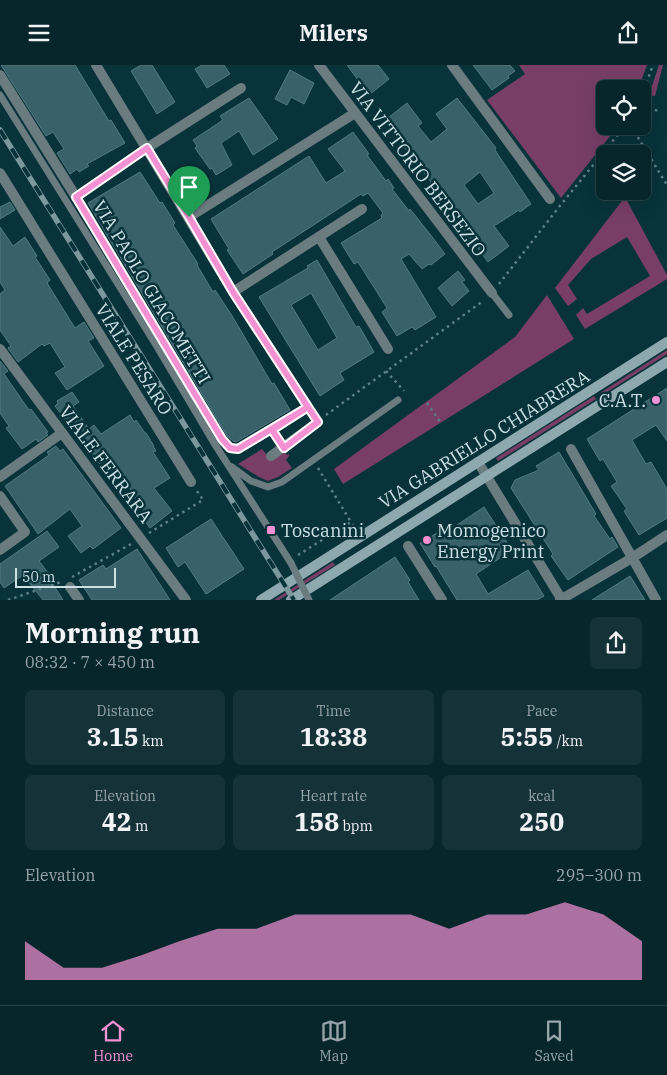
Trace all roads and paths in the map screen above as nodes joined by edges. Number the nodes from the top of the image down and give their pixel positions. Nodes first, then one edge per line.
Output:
1 (319, 65) edge
2 (452, 65) edge
3 (653, 65) edge
4 (99, 66) edge
5 (0, 75) edge
6 (648, 80) edge
7 (241, 88) dead end
8 (0, 95) edge
9 (651, 109) edge
10 (661, 111) dead end
11 (355, 113) junction
12 (618, 135) edge
13 (636, 135) edge
14 (147, 148) junction
15 (0, 173) edge
16 (667, 185) edge
17 (76, 197) junction
18 (550, 199) dead end
19 (362, 209) dead end
20 (189, 217) junction
21 (319, 237) junction
22 (233, 292) junction
23 (492, 293) junction
24 (509, 315) dead end
25 (667, 342) edge
26 (0, 349) edge
27 (388, 349) dead end
28 (667, 362) edge
29 (386, 371) junction
30 (407, 394) dead end
31 (398, 400) dead end
32 (427, 403) dead end
33 (318, 422) joint
34 (441, 423) dead end
35 (272, 430) junction
36 (62, 433) junction
37 (284, 448) junction
38 (571, 449) dead end
39 (271, 457) dead end
40 (478, 462) junction
41 (228, 464) junction
42 (487, 476) junction
43 (0, 477) edge
44 (191, 482) joint
45 (0, 496) edge
46 (354, 527) dead end
47 (667, 535) edge
48 (141, 538) junction
49 (408, 546) dead end
50 (0, 550) edge
51 (632, 558) junction
52 (292, 561) junction
53 (70, 587) dead end
54 (265, 598) edge
55 (8, 600) edge
56 (79, 600) edge
57 (186, 600) edge
58 (291, 600) edge
59 (309, 600) edge
60 (442, 600) edge
61 (561, 600) edge
62 (656, 600) edge

1 - 11 street, VIA VITTORIO BERSEZIO
2 - 18 street
3 - 6 path
4 - 14 street
5 - 17 street, VIA PAOLO GIACOMETTI
7 - 14 street
8 - 41 lane
9 - 10 path
11 - 20 street
11 - 23 street, VIA VITTORIO BERSEZIO
12 - 23 path
13 - 16 path
14 - 17 street
14 - 20 street
15 - 44 street, VIALE PESARO
17 - 35 street, VIA PAOLO GIACOMETTI
19 - 21 street
20 - 22 street
21 - 22 street
21 - 27 street
22 - 35 street, VIA PAOLO GIACOMETTI
23 - 24 lane
23 - 29 path
25 - 40 street, VIA GABRIELLO CHIABRERA
26 - 36 street, VIALE FERRARA
28 - 42 street, VIA GABRIELLO CHIABRERA
29 - 30 path
29 - 33 path
31 - 41 lane
32 - 34 path
33 - 37 street
35 - 37 street
36 - 43 street
36 - 48 street, VIALE FERRARA
37 - 39 street
38 - 51 street
40 - 42 street
40 - 54 street, VIA GABRIELLO CHIABRERA
41 - 52 lane
42 - 58 street, VIA GABRIELLO CHIABRERA
42 - 61 street
44 - 48 path
45 - 50 street
46 - 52 path
47 - 51 street
48 - 55 path
48 - 57 street, VIALE FERRARA
49 - 60 street
51 - 61 street
51 - 62 street
52 - 59 lane, bridge
53 - 56 street

